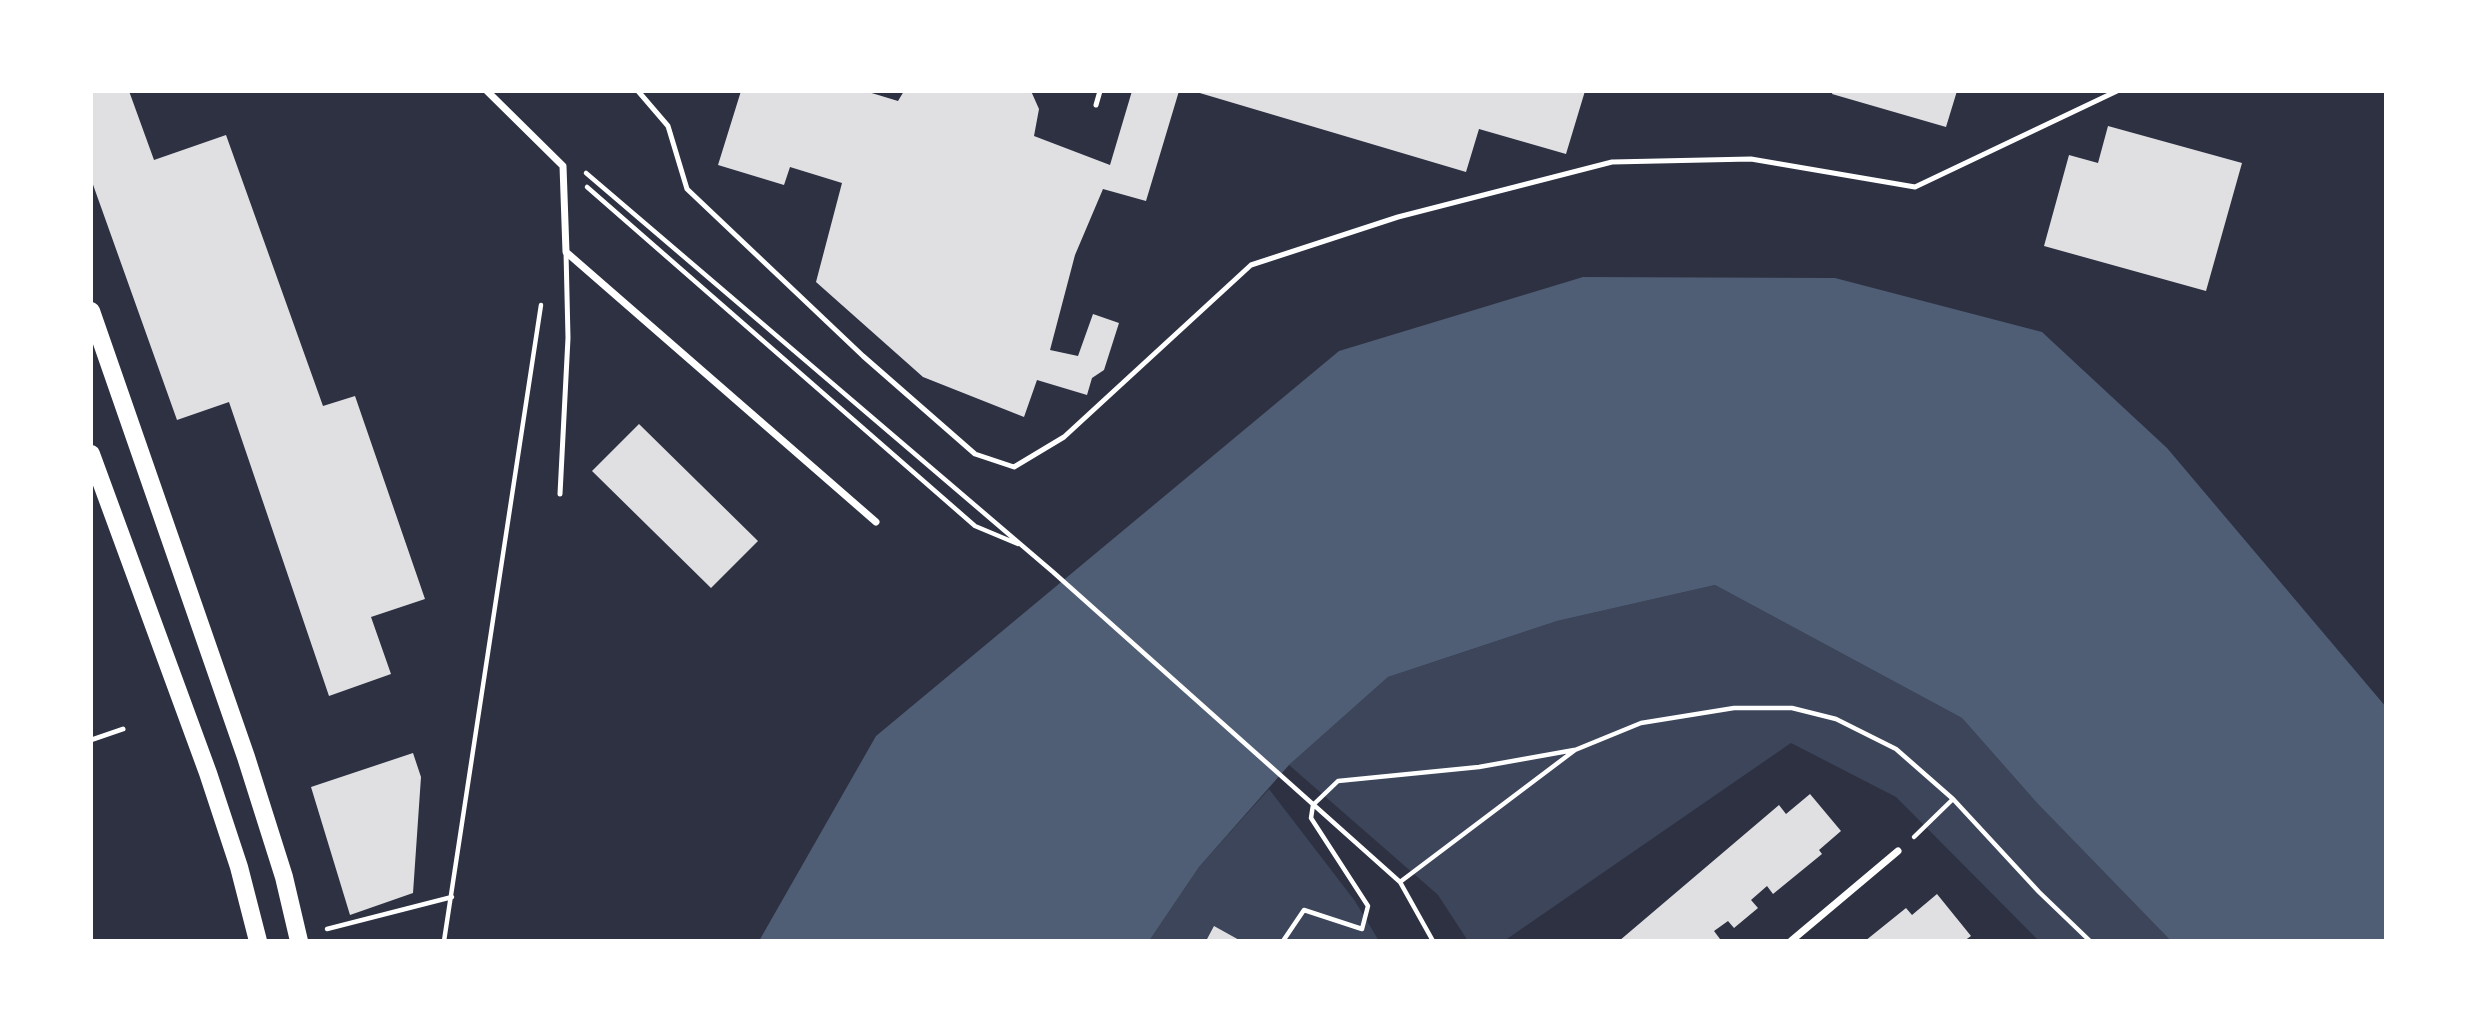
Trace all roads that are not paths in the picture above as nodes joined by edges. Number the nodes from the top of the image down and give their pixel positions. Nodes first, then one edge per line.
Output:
1 (486, 91) edge
2 (638, 91) edge
3 (1100, 91) edge
4 (2117, 91) edge
5 (1097, 105) dead end
6 (566, 252) junction
7 (91, 311) edge
8 (91, 454) edge
9 (560, 494) dead end
10 (876, 522) dead end
11 (123, 729) dead end
12 (91, 740) edge
13 (1898, 852) road end
14 (299, 937) edge
15 (258, 941) edge
16 (1791, 941) edge

1 - 6 street
2 - 4 lane
3 - 5 lane
6 - 9 lane
6 - 10 street
7 - 14 main road
8 - 15 main road
11 - 12 lane
13 - 16 street

